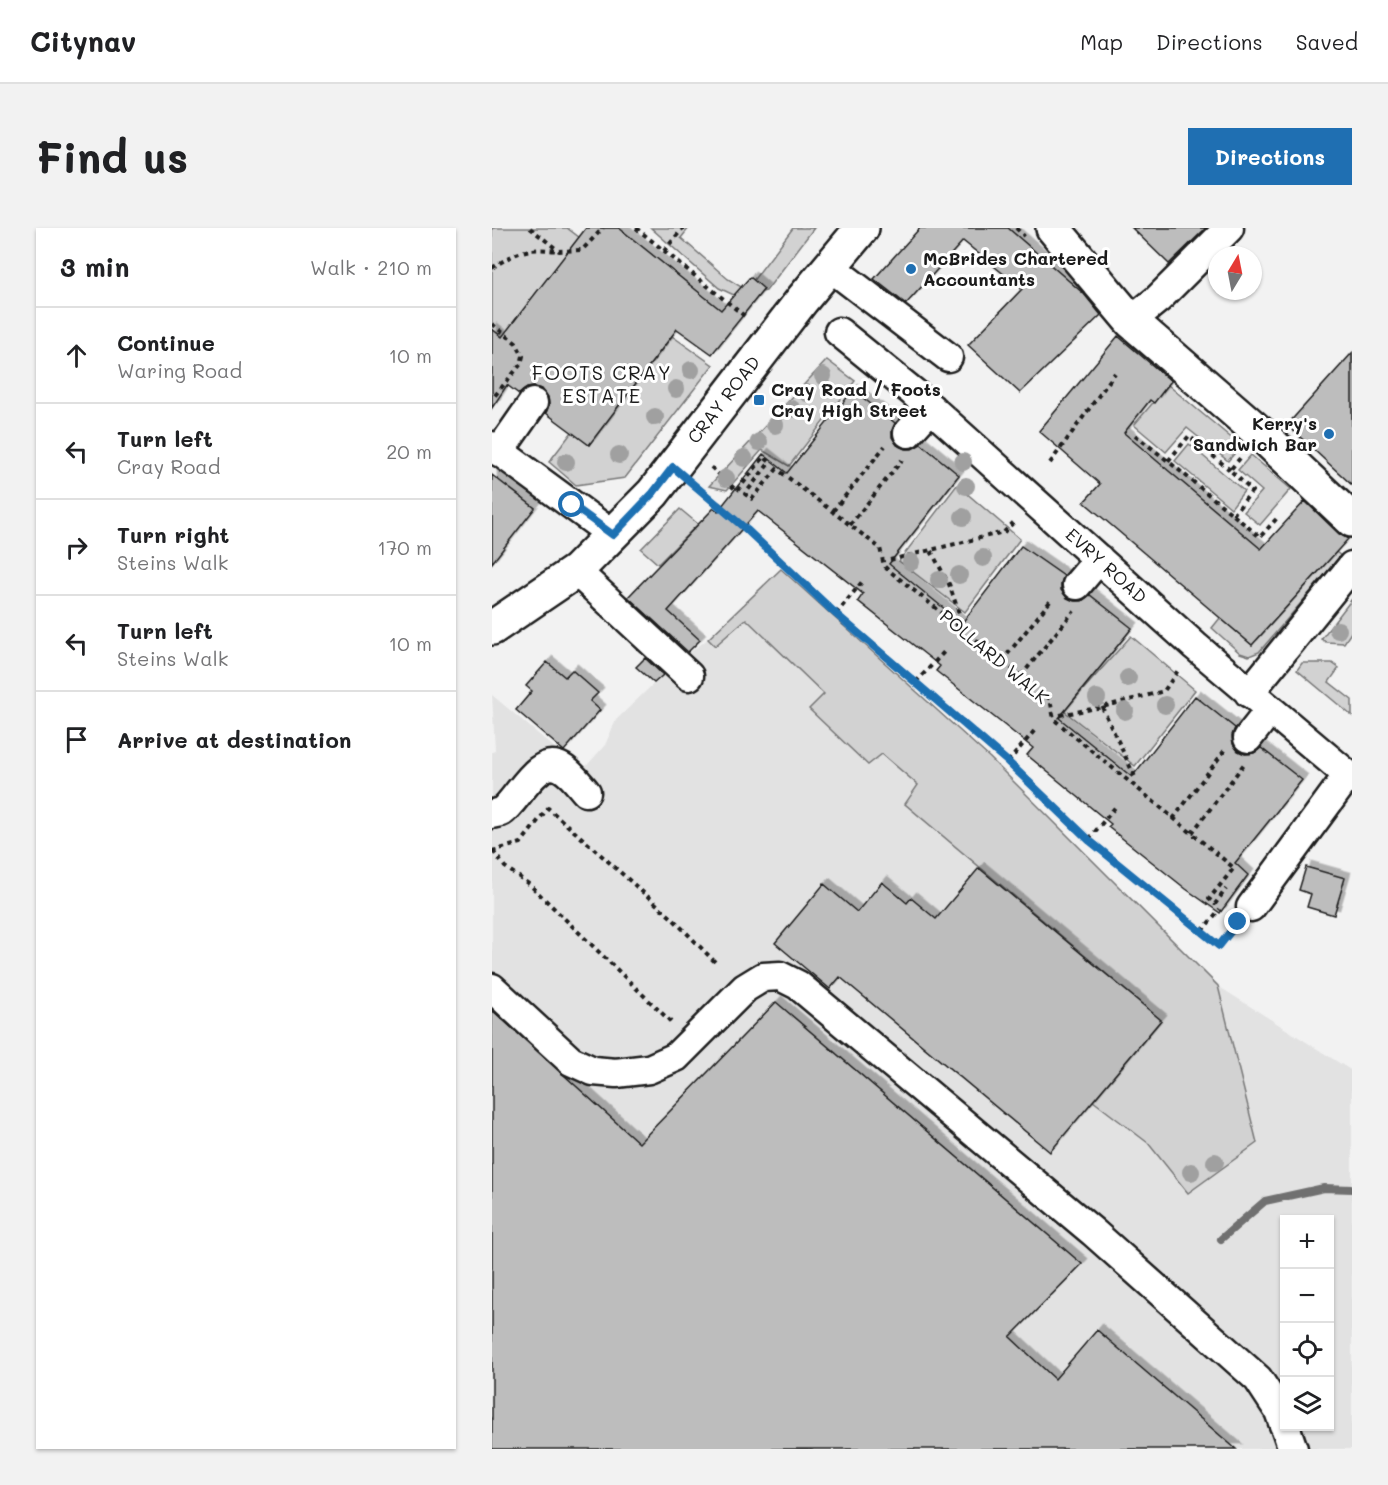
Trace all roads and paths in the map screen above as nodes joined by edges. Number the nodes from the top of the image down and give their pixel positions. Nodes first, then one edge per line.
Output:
1 (530, 228) edge
2 (603, 228) edge
3 (636, 228) edge
4 (683, 228) edge
5 (862, 228) edge
6 (1053, 228) edge
7 (1229, 228) edge
8 (559, 251) junction
9 (664, 251) junction
10 (829, 267) junction
11 (492, 268) edge
12 (747, 318) dead end
13 (1131, 321) junction
14 (492, 324) edge
15 (839, 332) dead end
16 (948, 357) dead end
17 (1115, 373) dead end
18 (492, 399) edge
19 (533, 403) dead end
20 (932, 408) junction
21 (1261, 434) junction
22 (1135, 435) dead end
23 (901, 443) junction
24 (496, 449) edge
25 (681, 457) junction
26 (1168, 461) junction
27 (1050, 463) dead end
28 (1230, 470) junction
29 (1035, 502) junction
30 (833, 511) junction
31 (1233, 515) junction
32 (1278, 517) dead end
33 (1352, 520) edge
34 (850, 525) junction
35 (613, 535) junction
36 (931, 550) junction
37 (890, 560) dead end
38 (1099, 560) junction
39 (1352, 566) edge
40 (576, 571) junction
41 (862, 582) dead end
42 (1070, 595) junction
43 (836, 614) junction
44 (960, 616) dead end
45 (492, 628) edge
46 (1195, 646) junction
47 (944, 652) dead end
48 (1002, 661) junction
49 (689, 676) dead end
50 (1021, 676) junction
51 (916, 682) junction
52 (1260, 702) junction
53 (1102, 707) junction
54 (1060, 715) dead end
55 (1035, 730) dead end
56 (1241, 748) junction
57 (1008, 762) junction
58 (1135, 777) dead end
59 (586, 792) dead end
60 (1117, 805) dead end
61 (492, 814) edge
62 (1173, 819) junction
63 (1192, 833) junction
64 (1089, 839) junction
65 (492, 851) edge
66 (1220, 856) dead end
67 (1251, 907) joint
68 (1220, 909) dead end
69 (1202, 932) junction
70 (715, 962) dead end
71 (492, 988) edge
72 (673, 1023) dead end
73 (1280, 1414) edge
74 (1287, 1431) edge
75 (1293, 1449) edge

1 - 8 path
2 - 8 path
3 - 9 path
4 - 9 path
5 - 10 main road, CRAY ROAD
6 - 13 main road
7 - 13 street
8 - 11 path
9 - 12 path
10 - 16 street
10 - 25 main road, CRAY ROAD
13 - 21 main road
14 - 18 path
15 - 20 street, EVRY ROAD
17 - 27 path
19 - 24 street
20 - 23 street
20 - 29 street, EVRY ROAD
21 - 28 path
21 - 33 main road
22 - 26 path
23 - 30 path
23 - 34 path
24 - 35 street
25 - 30 path, POLLARD WALK
25 - 35 main road, CRAY ROAD
25 - 43 path
26 - 28 path
26 - 31 path
28 - 31 path
29 - 36 path
29 - 38 street, EVRY ROAD
30 - 34 path, POLLARD WALK
31 - 32 path
34 - 48 path, POLLARD WALK
35 - 40 main road, CRAY ROAD
36 - 37 path
36 - 44 path
38 - 42 street
38 - 46 street, EVRY ROAD
39 - 52 street
40 - 45 main road, CRAY ROAD
40 - 49 street
41 - 43 path
42 - 48 path
42 - 50 path
43 - 51 path
46 - 52 street, EVRY ROAD
46 - 53 path
47 - 51 path
48 - 50 path, POLLARD WALK
50 - 62 path, POLLARD WALK
51 - 57 path
52 - 56 street
52 - 67 street
53 - 54 path
53 - 58 path
55 - 57 path
56 - 62 path
56 - 63 path
57 - 64 path
59 - 61 street
60 - 64 path
62 - 63 path, POLLARD WALK
63 - 66 path, POLLARD WALK
64 - 69 path
65 - 70 path
65 - 72 path
67 - 69 path
68 - 69 path
71 - 73 street
74 - 75 street

